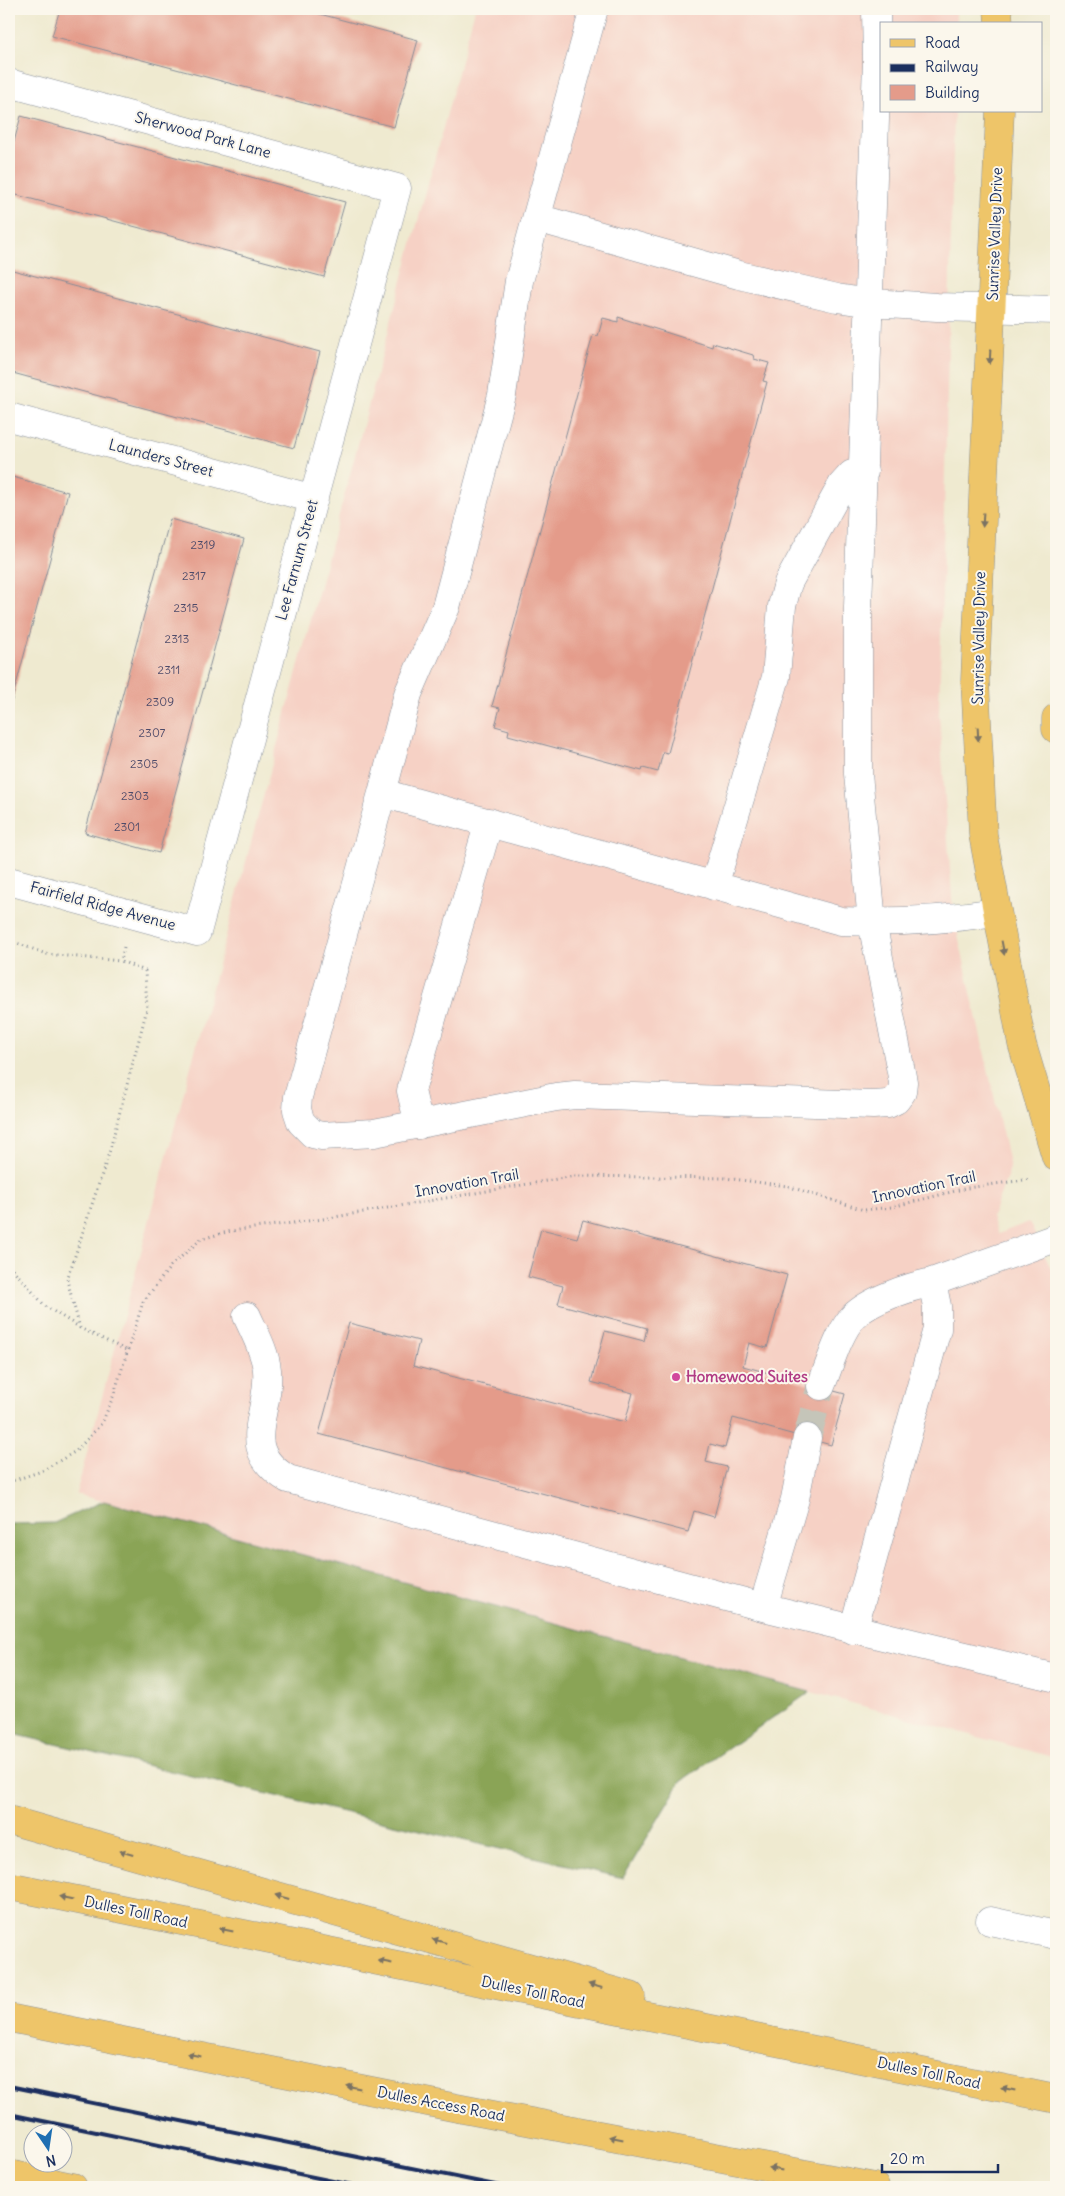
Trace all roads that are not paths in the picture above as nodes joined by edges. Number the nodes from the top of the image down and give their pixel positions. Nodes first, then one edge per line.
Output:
1 (594, 9) edge
2 (876, 9) edge
3 (998, 9) edge
4 (999, 22) edge
5 (9, 83) edge
6 (1000, 112) edge
7 (397, 188) joint
8 (537, 218) junction
9 (870, 303) junction
10 (992, 309) junction
11 (1056, 310) edge
12 (9, 417) edge
13 (864, 472) junction
14 (314, 499) junction
15 (1056, 718) edge
16 (1056, 729) edge
17 (382, 793) junction
18 (490, 822) junction
19 (9, 881) edge
20 (714, 886) junction
21 (996, 912) junction
22 (872, 922) junction
23 (197, 932) joint
24 (419, 1125) junction
25 (1048, 1167) edge
26 (1056, 1238) edge
27 (932, 1282) junction
28 (246, 1316) dead end
29 (820, 1386) tunnel mouth
30 (807, 1438) tunnel mouth
31 (763, 1607) junction
32 (854, 1630) junction
33 (1056, 1678) edge
34 (9, 1820) edge
35 (9, 1886) edge
36 (990, 1922) dead end
37 (1056, 1935) edge
38 (9, 2018) edge
39 (844, 2056) junction
40 (1056, 2099) edge
41 (9, 2174) edge
42 (73, 2187) edge
43 (875, 2187) edge

1 - 8 street
2 - 9 street
3 - 4 main road
5 - 7 street, Sherwood Park Lane
6 - 10 main road, Sunrise Valley Drive
7 - 14 street, Lee Farnum Street
8 - 9 street
8 - 17 street
9 - 10 street
9 - 13 street
10 - 11 street
10 -> 21 main road, Sunrise Valley Drive
12 - 14 street, Launders Street
13 - 20 street
13 - 22 street
14 - 23 street, Lee Farnum Street
15 - 16 main road
17 - 18 street
17 - 24 street
18 - 20 street
18 - 24 street
19 - 23 street, Fairfield Ridge Avenue
20 - 22 street
21 - 22 street
21 -> 25 main road, Sunrise Valley Drive
22 - 24 street
26 - 27 street
27 - 29 street
27 - 32 street
28 - 31 street
30 - 31 street
31 - 32 street
32 - 33 street
39 -> 34 main road
39 -> 35 main road, Dulles Toll Road
36 - 37 street
43 -> 38 main road, Dulles Access Road
40 -> 39 main road, Dulles Toll Road
41 - 42 main road

